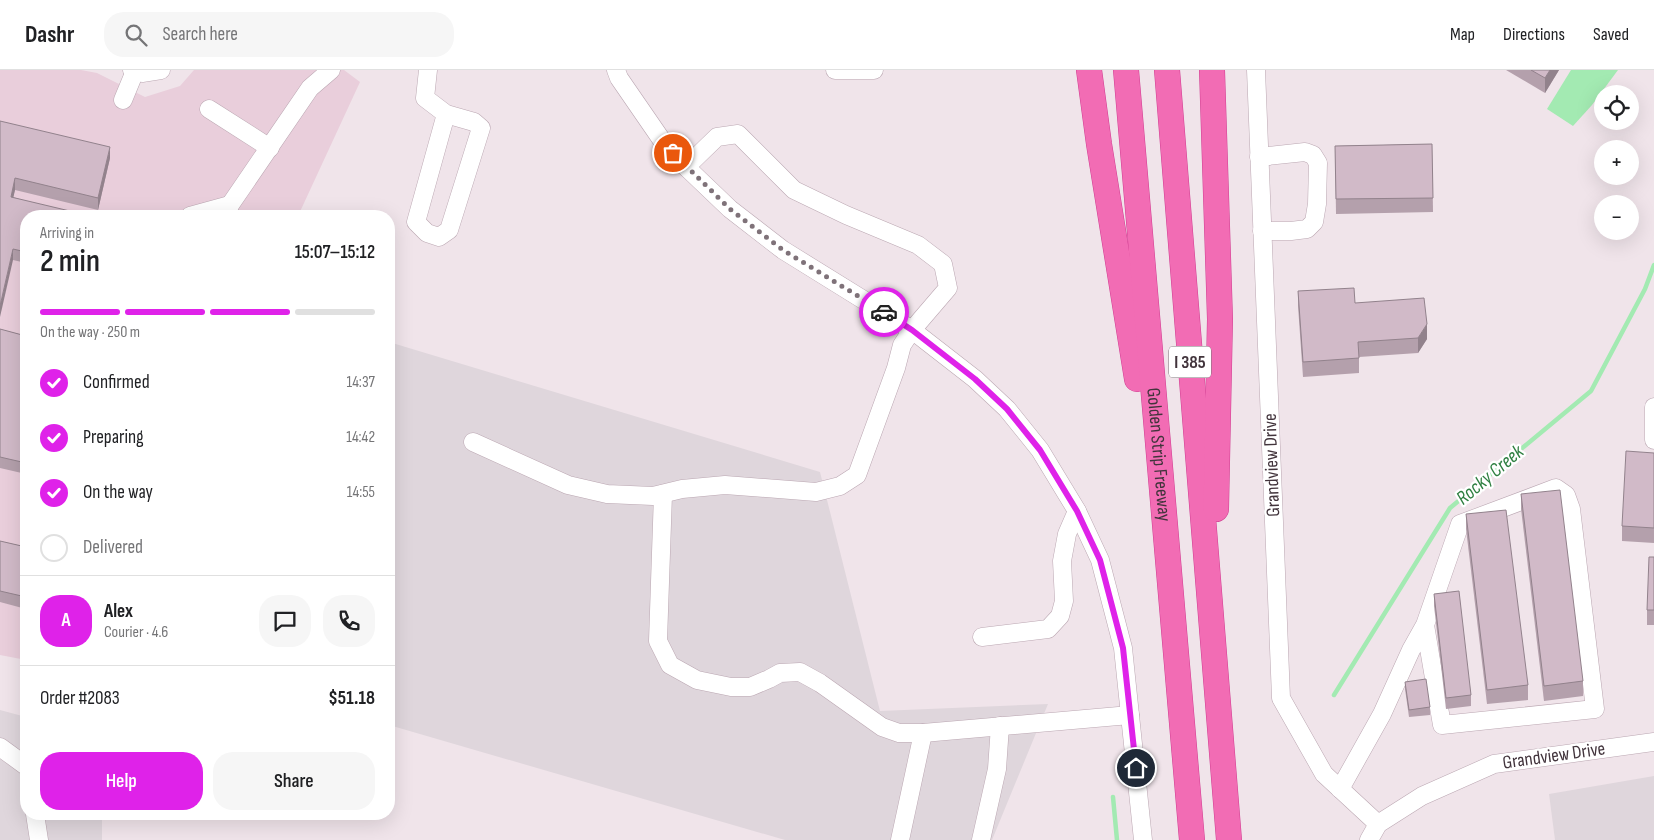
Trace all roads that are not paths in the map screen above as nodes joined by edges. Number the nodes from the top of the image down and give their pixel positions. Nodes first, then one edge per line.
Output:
1 (161, 70) edge
2 (331, 70) edge
3 (428, 70) edge
4 (616, 70) edge
5 (835, 70) edge
6 (874, 70) edge
7 (1089, 70) edge
8 (1126, 70) edge
9 (1167, 70) edge
10 (1212, 70) edge
11 (1256, 70) edge
12 (134, 71) edge
13 (123, 100) dead end
14 (209, 109) dead end
15 (446, 114) junction
16 (270, 148) junction
17 (1259, 156) junction
18 (686, 167) junction
19 (229, 210) edge
20 (1262, 231) junction
21 (912, 330) junction
22 (1654, 407) edge
23 (1654, 440) edge
24 (473, 442) dead end
25 (663, 494) junction
26 (1077, 511) junction
27 (1168, 565) junction
28 (1425, 625) junction
29 (982, 637) dead end
30 (1214, 654) junction
31 (1130, 715) junction
32 (1000, 726) junction
33 (923, 733) junction
34 (1654, 742) edge
35 (4, 753) edge
36 (20, 762) edge
37 (1340, 789) junction
38 (36, 820) edge
39 (1378, 824) junction
40 (39, 840) edge
41 (900, 840) edge
42 (981, 840) edge
43 (1143, 840) edge
44 (1192, 840) edge
45 (1229, 840) edge
46 (1369, 840) edge

1 - 12 street
2 - 16 street
3 - 15 street
4 - 18 street
5 - 6 street
7 - 27 highway
8 - 27 highway, Golden Strip Freeway / I 385
9 - 30 highway, Golden Strip Freeway / I 385
10 - 30 highway
11 - 17 street, Grandview Drive
12 - 13 street
14 - 16 street
15 - 15 street
16 - 19 street
17 - 20 street, Grandview Drive
17 - 20 street
18 - 21 street
18 - 21 street
20 - 37 street, Grandview Drive
21 - 25 street
21 - 26 street
22 - 23 street
24 - 25 street
25 - 33 street
26 - 29 street
26 - 31 street
27 - 44 highway, Golden Strip Freeway / I 385
28 - 28 street
28 - 37 street
30 - 45 highway, Golden Strip Freeway / I 385
31 - 32 street
31 - 43 street
32 - 33 street
32 - 42 street
33 - 41 street
34 - 39 street, Grandview Drive
35 - 36 street
37 - 39 street, Grandview Drive
38 - 40 street
39 - 46 street, Grandview Drive

